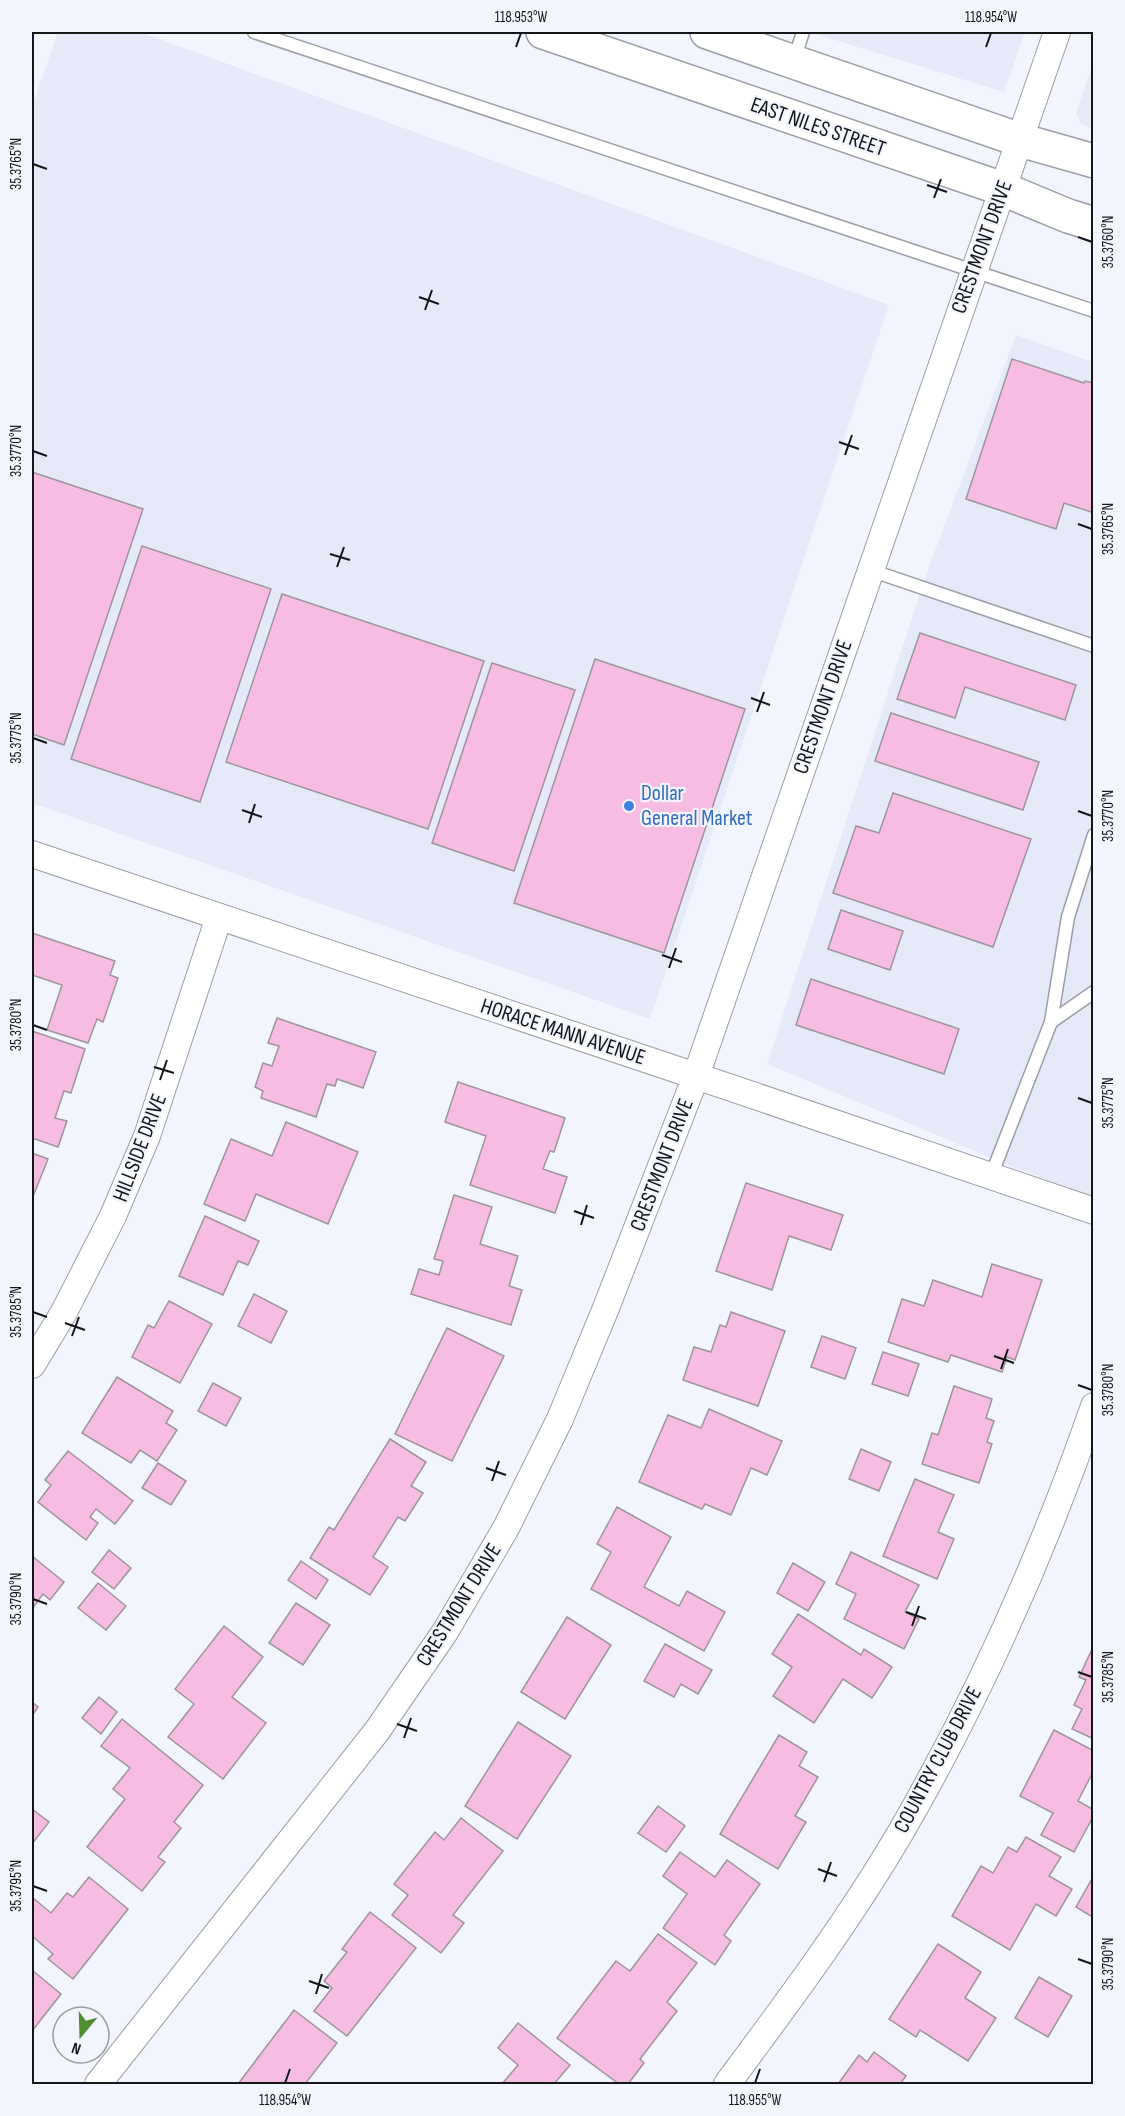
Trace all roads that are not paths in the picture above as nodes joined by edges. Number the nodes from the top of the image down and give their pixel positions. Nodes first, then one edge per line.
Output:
1 (254, 32) edge
2 (543, 32) edge
3 (707, 32) edge
4 (1057, 32) edge
5 (799, 46) edge
6 (1020, 140) junction
7 (1094, 161) edge
8 (1003, 189) junction
9 (1094, 224) edge
10 (973, 270) junction
11 (1094, 311) edge
12 (870, 570) junction
13 (1094, 646) edge
14 (1094, 835) edge
15 (32, 855) edge
16 (219, 917) junction
17 (1094, 992) edge
18 (1051, 1022) junction
19 (696, 1076) junction
20 (991, 1176) junction
21 (1094, 1211) edge
22 (32, 1365) edge
23 (1094, 1406) edge
24 (98, 2085) edge
25 (727, 2085) edge

1 - 10 lane
2 - 8 main road, EAST NILES STREET
3 - 5 main road
4 - 6 street, CRESTMONT DRIVE
5 - 6 main road
6 - 7 main road
6 - 8 street, CRESTMONT DRIVE
8 - 9 main road, EAST NILES STREET
8 - 10 street, CRESTMONT DRIVE
10 - 11 lane
10 - 12 street, CRESTMONT DRIVE
12 - 13 lane
12 - 19 street, CRESTMONT DRIVE
14 - 18 lane
15 - 16 street, HORACE MANN AVENUE
16 - 19 street, HORACE MANN AVENUE
16 - 22 street, HILLSIDE DRIVE
17 - 18 lane
18 - 20 lane
19 - 20 street, HORACE MANN AVENUE
19 - 24 street, CRESTMONT DRIVE
20 - 21 street, HORACE MANN AVENUE
23 - 25 street, COUNTRY CLUB DRIVE

